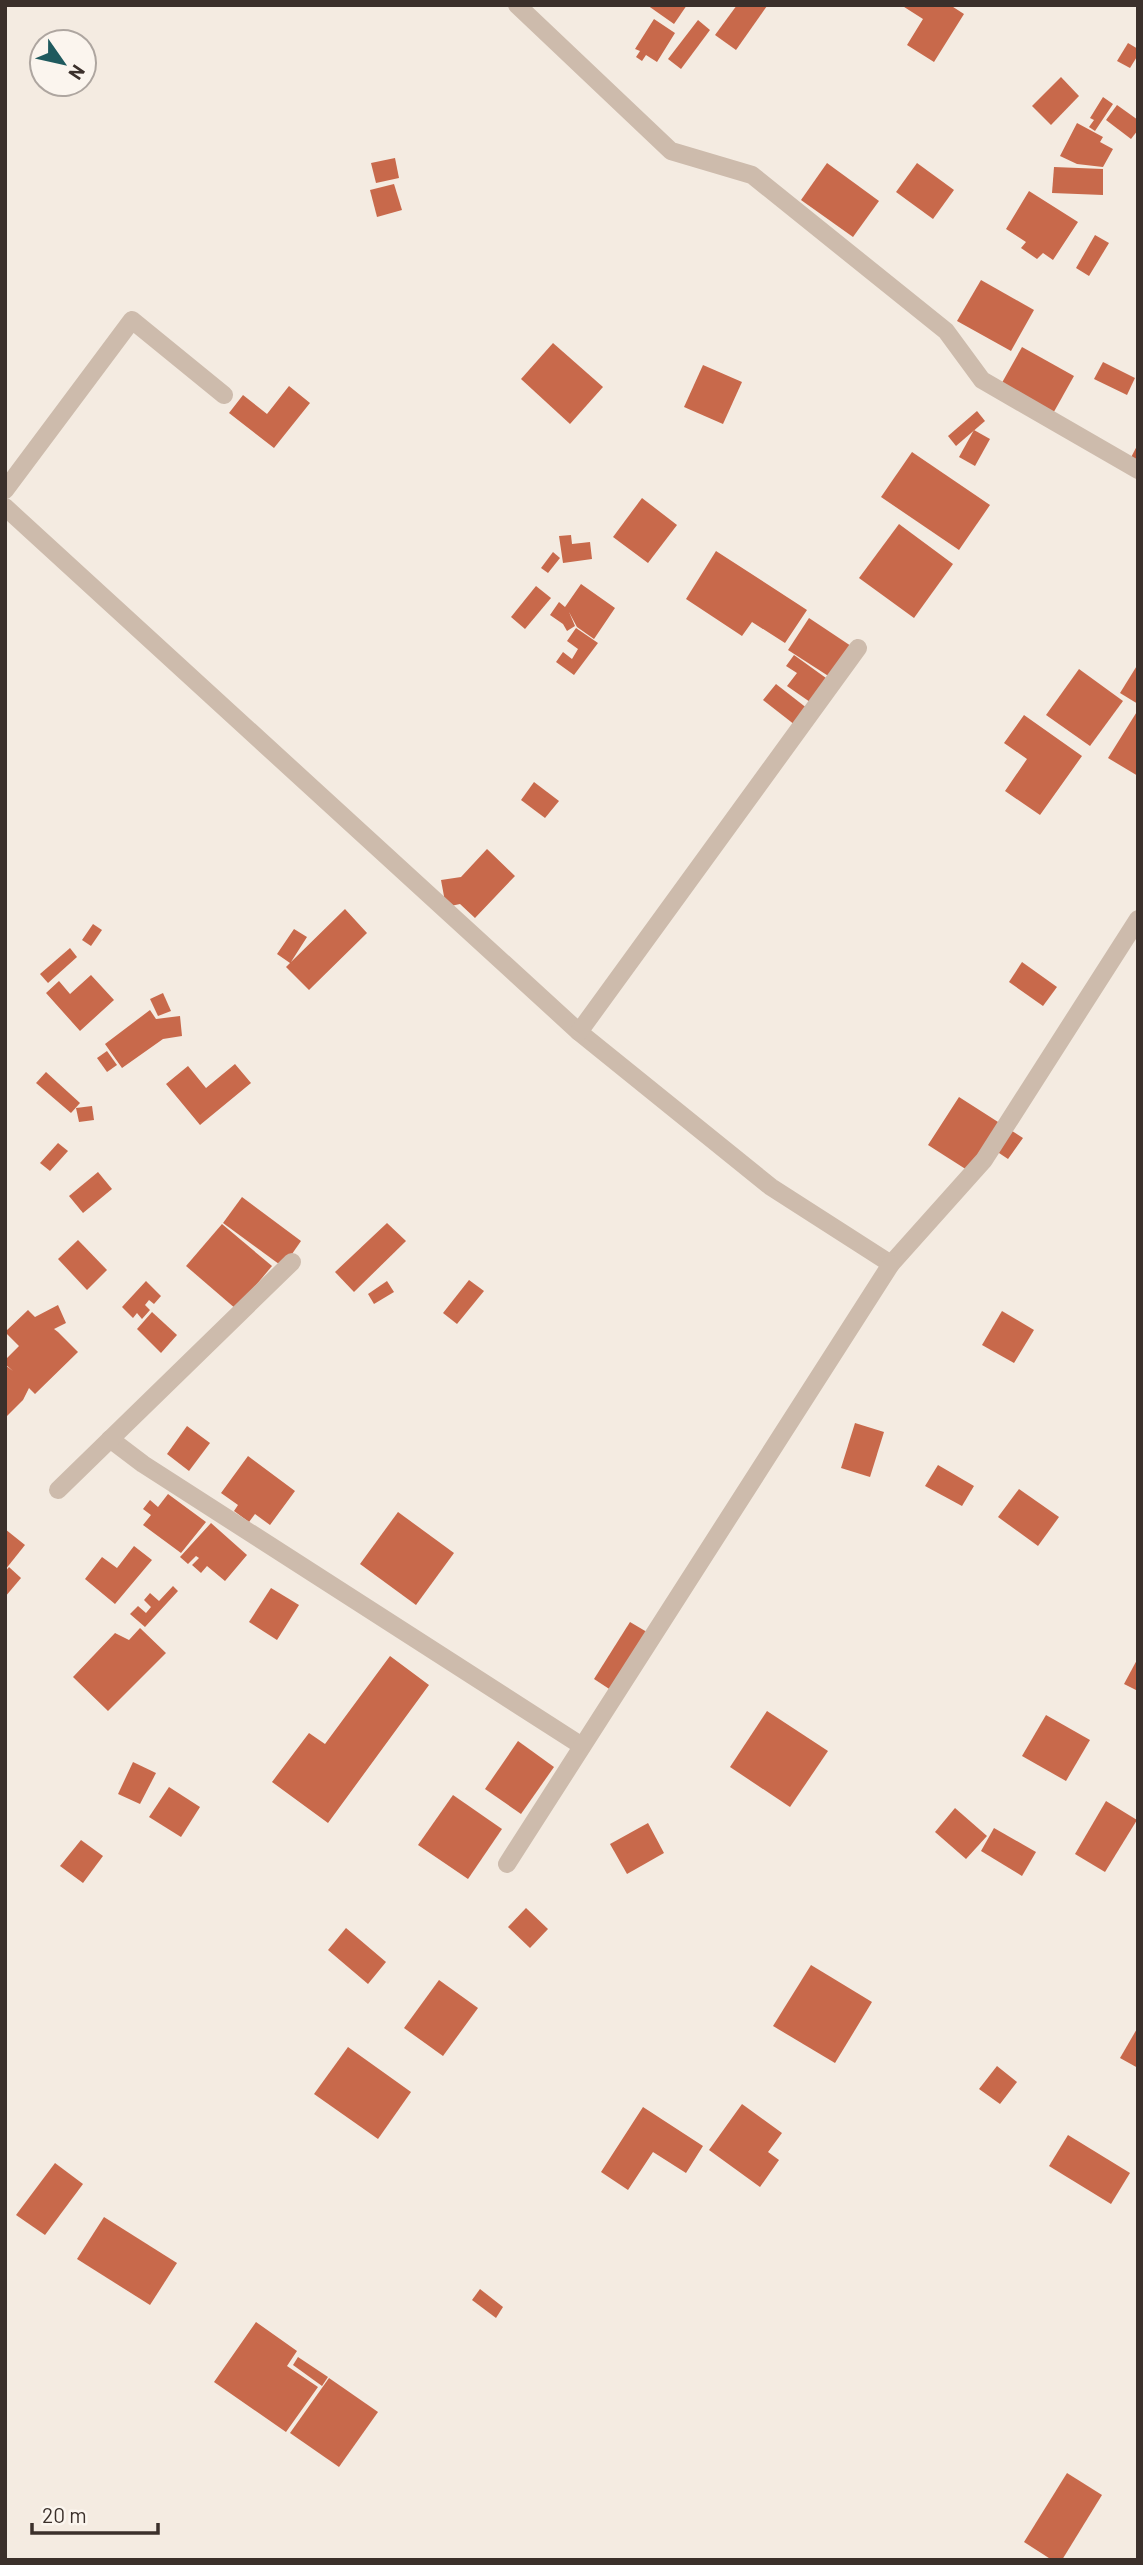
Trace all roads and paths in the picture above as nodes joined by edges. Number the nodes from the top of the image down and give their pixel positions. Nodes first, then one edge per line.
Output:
1 (517, 5) edge
2 (224, 396) dead end
3 (1138, 470) edge
4 (5, 490) edge
5 (5, 506) edge
6 (858, 648) dead end
7 (1138, 919) edge
8 (579, 1032) junction
9 (292, 1262) dead end
10 (891, 1264) junction
11 (110, 1439) junction
12 (58, 1490) dead end
13 (582, 1746) junction
14 (507, 1864) dead end

1 - 3 street
2 - 4 street
5 - 8 street
6 - 8 street
7 - 10 street
8 - 10 street
9 - 11 street
10 - 13 street
11 - 12 street
11 - 13 street
13 - 14 street

